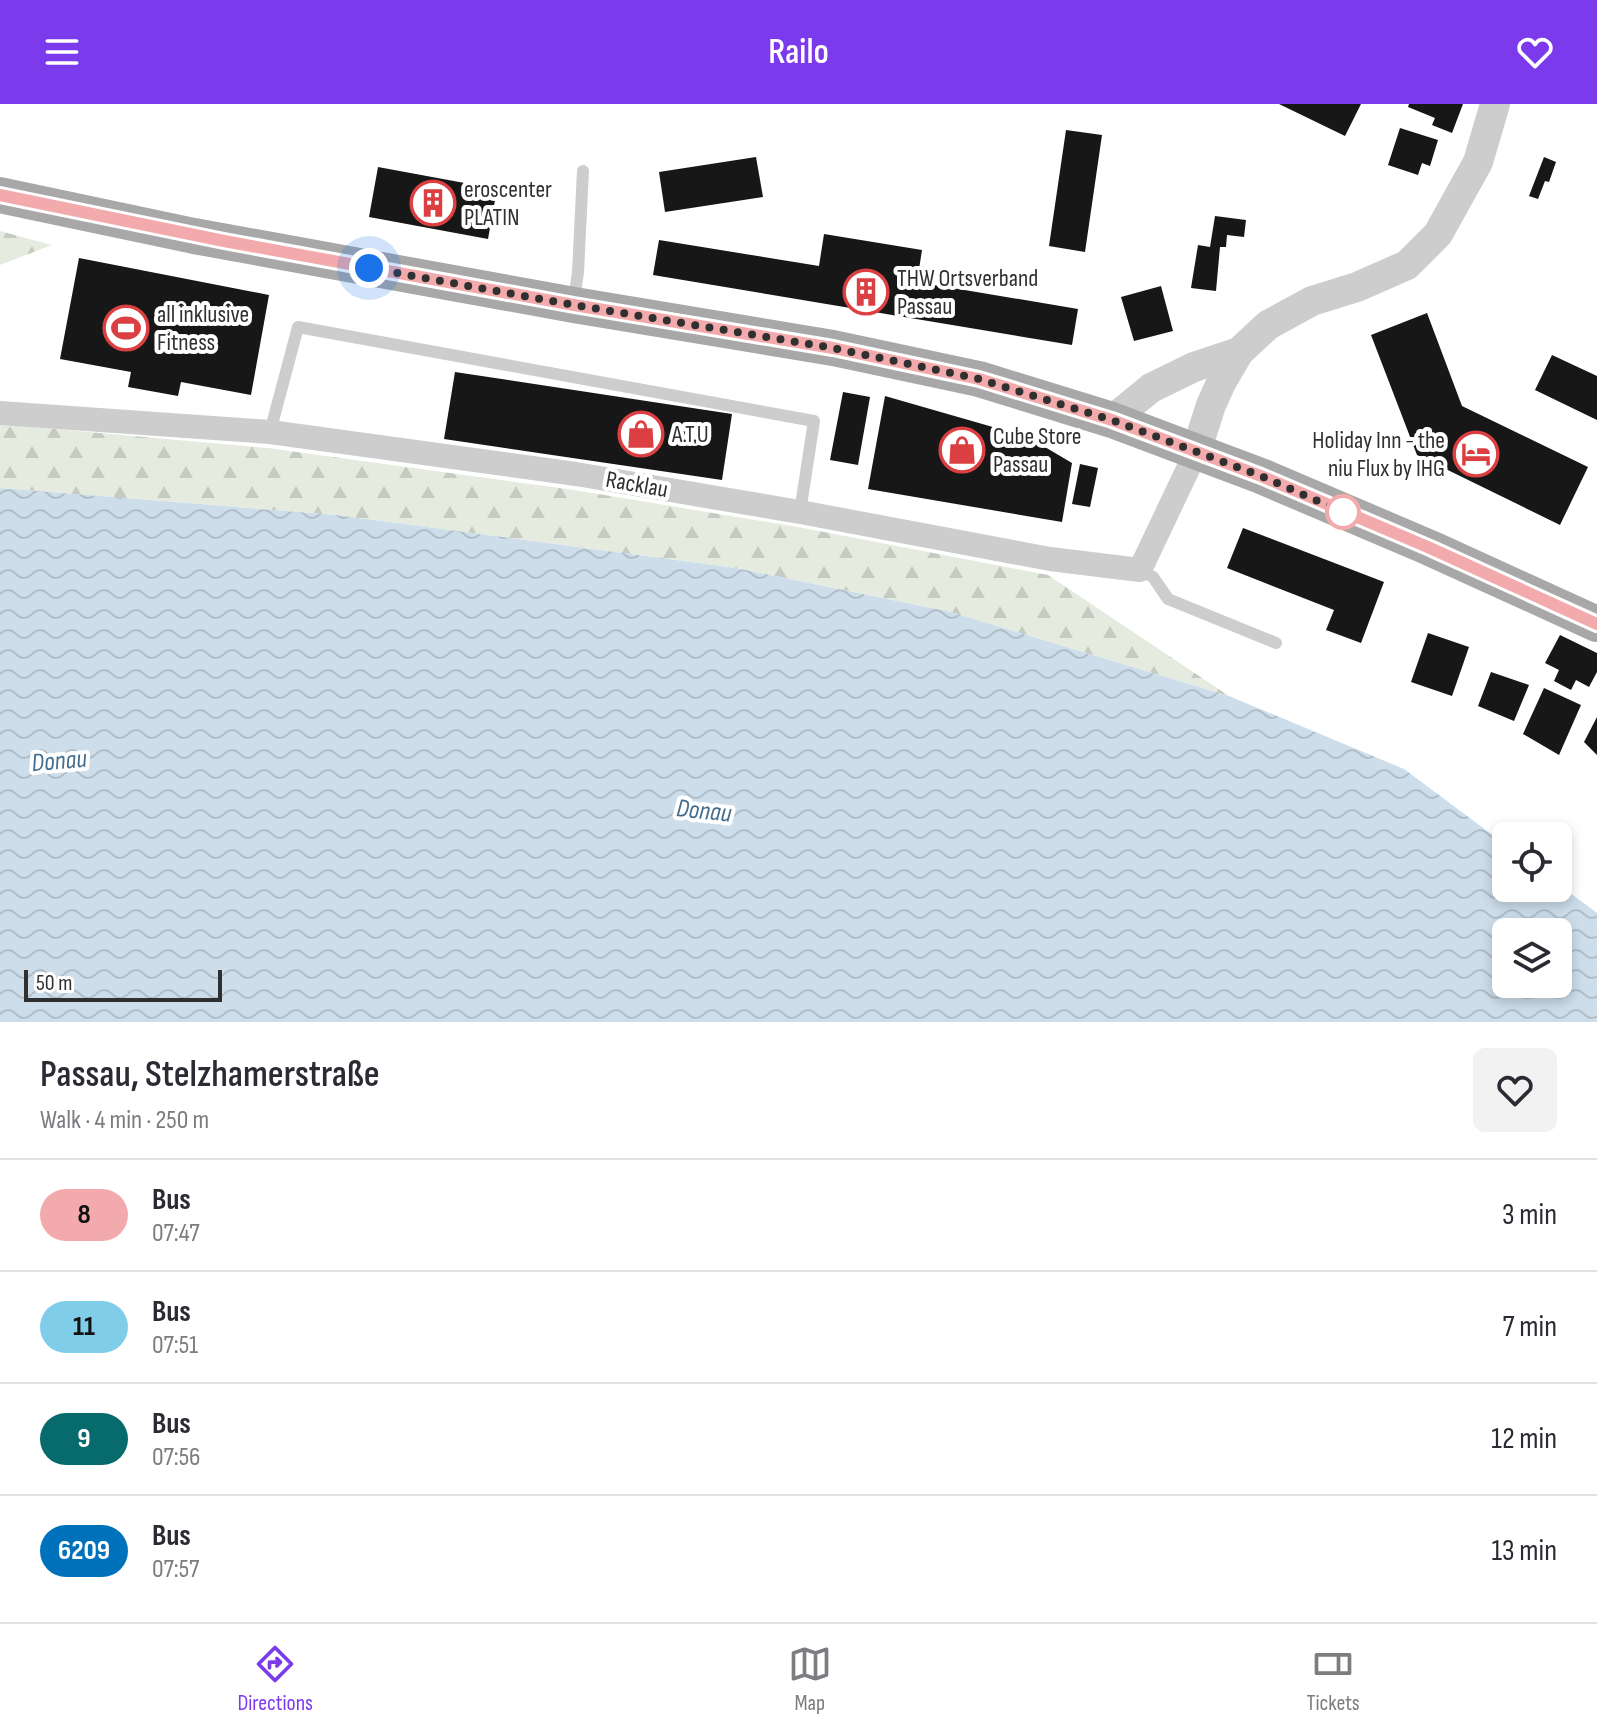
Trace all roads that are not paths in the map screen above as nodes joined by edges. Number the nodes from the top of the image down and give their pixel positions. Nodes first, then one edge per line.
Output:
1 (1495, 104) edge
2 (583, 171) dead end
3 (0, 195) edge
4 (574, 305) junction
5 (1239, 352) junction
6 (0, 413) edge
7 (1112, 420) junction
8 (270, 432) junction
9 (1196, 452) junction
10 (800, 512) junction
11 (1140, 570) junction
12 (1597, 624) edge
13 (1276, 643) dead end

1 - 5 street
2 - 4 lane
3 - 4 main road
4 - 7 main road
5 - 7 street
5 - 9 street
6 - 8 street, Racklau
7 - 9 main road
8 - 10 street, Racklau
8 - 10 lane
9 - 11 street
9 - 12 main road
10 - 11 street, Racklau
11 - 13 lane

